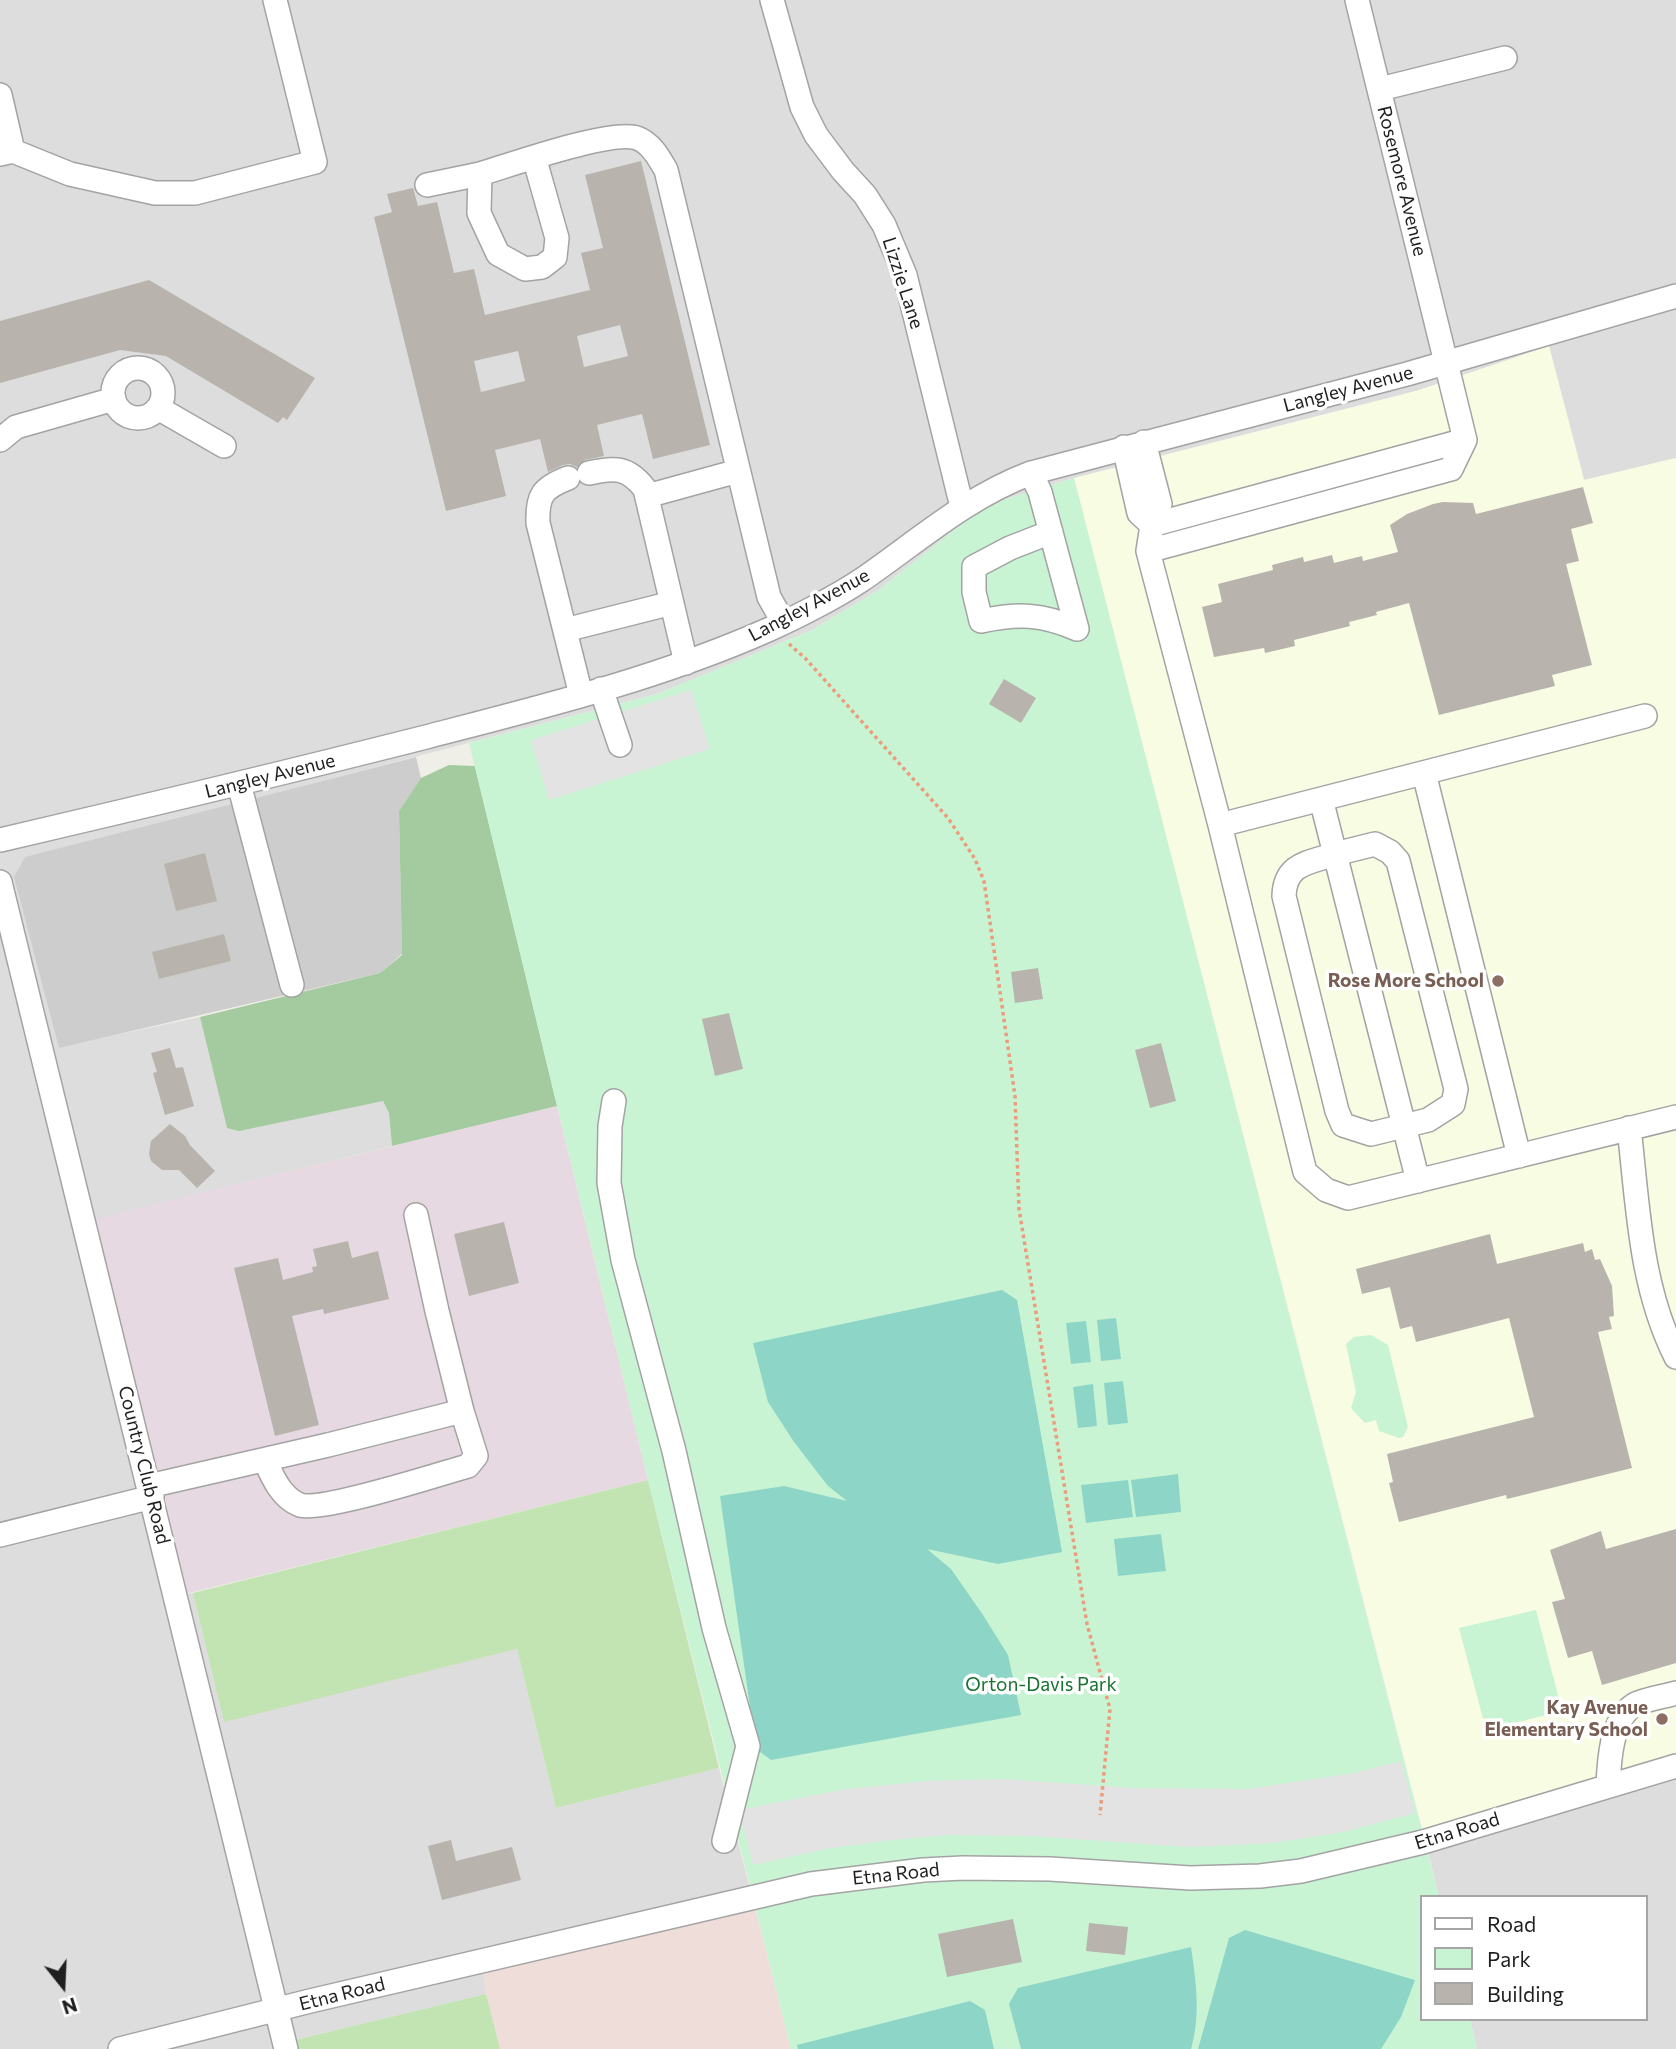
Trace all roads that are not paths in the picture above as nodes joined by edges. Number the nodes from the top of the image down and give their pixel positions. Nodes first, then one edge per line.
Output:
1 (275, 0) edge
2 (772, 0) edge
3 (1357, 0) edge
4 (1505, 58) dead end
5 (1380, 89) junction
6 (0, 95) edge
7 (7, 153) edge
8 (534, 157) junction
9 (480, 174) junction
10 (427, 185) dead end
11 (1676, 296) edge
12 (1447, 362) junction
13 (114, 399) junction
14 (158, 408) junction
15 (0, 440) edge
16 (1465, 440) junction
17 (1134, 445) junction
18 (223, 446) dead end
19 (738, 471) junction
20 (1031, 473) junction
21 (646, 496) junction
22 (962, 506) junction
23 (1152, 525) junction
24 (1051, 532) junction
25 (1148, 551) junction
26 (672, 603) junction
27 (777, 626) junction
28 (565, 631) junction
29 (686, 663) junction
30 (591, 692) junction
31 (1645, 716) dead end
32 (620, 745) dead end
33 (1424, 773) junction
34 (239, 783) junction
35 (1321, 799) junction
36 (1220, 825) junction
37 (0, 840) edge
38 (1335, 854) junction
39 (0, 882) edge
40 (292, 985) dead end
41 (614, 1101) dead end
42 (1676, 1117) edge
43 (1403, 1126) junction
44 (1629, 1128) junction
45 (1519, 1156) junction
46 (1418, 1181) junction
47 (416, 1215) dead end
48 (1676, 1357) edge
49 (462, 1411) junction
50 (265, 1460) junction
51 (151, 1491) junction
52 (0, 1535) edge
53 (1676, 1693) edge
54 (1676, 1766) edge
55 (1608, 1786) junction
56 (724, 1841) dead end
57 (276, 2010) junction
58 (120, 2049) edge
59 (286, 2049) edge

1 - 7 street
2 - 22 street, Lizzie Lane
3 - 5 street, Rosemore Avenue
4 - 5 street
5 - 12 street, Rosemore Avenue
6 - 7 street
8 - 9 street
8 - 9 street
8 - 19 street
9 - 10 street
11 - 12 street, Langley Avenue
12 - 16 street, Rosemore Avenue
12 - 17 street, Langley Avenue
13 - 14 street
13 - 14 street
13 - 15 street
14 - 18 street
16 - 23 street
16 - 25 street
17 - 20 street, Langley Avenue
17 - 23 street
19 - 21 street
19 - 27 street
20 - 22 street, Langley Avenue
20 - 24 street
21 - 26 street
21 - 28 street
22 - 27 street, Langley Avenue
23 - 25 street
24 - 24 street
25 - 36 street
26 - 28 street
26 - 29 street
27 - 29 street, Langley Avenue
28 - 30 street
29 - 30 street, Langley Avenue
30 - 32 street
30 - 34 street, Langley Avenue
31 - 33 street
33 - 35 street
33 - 45 street
34 - 37 street, Langley Avenue
34 - 40 street
35 - 36 street
35 - 38 street
36 - 46 street
38 - 43 street
38 - 43 street
38 - 43 street
39 - 51 street, Country Club Road
41 - 56 street
42 - 44 street
43 - 46 street
44 - 45 street
44 - 48 street
45 - 46 street
47 - 49 street
49 - 50 street
49 - 50 street
50 - 51 street
51 - 52 street
51 - 57 street, Country Club Road
53 - 55 street
54 - 55 street, Etna Road
55 - 57 street, Etna Road
57 - 58 street, Etna Road
57 - 59 street, Country Club Road

